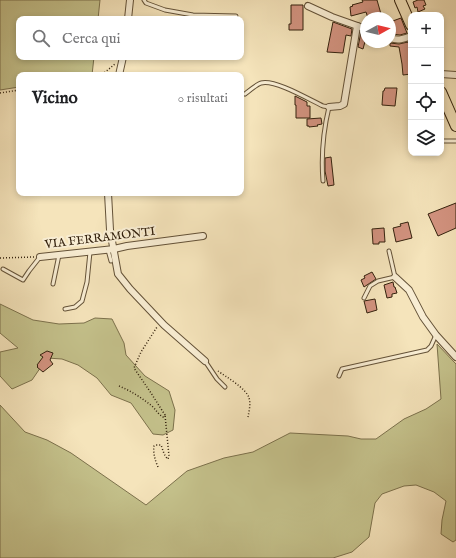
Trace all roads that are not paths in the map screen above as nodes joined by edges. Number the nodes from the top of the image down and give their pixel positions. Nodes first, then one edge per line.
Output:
1 (130, 0) edge
2 (144, 0) edge
3 (400, 0) edge
4 (308, 6) dead end
5 (128, 16) edge
6 (236, 16) dead end
7 (408, 18) edge
8 (356, 26) junction
9 (360, 27) edge
10 (408, 38) edge
11 (396, 39) edge
12 (123, 60) edge
13 (120, 72) edge
14 (444, 74) edge
15 (456, 75) edge
16 (245, 94) dead end
17 (444, 99) edge
18 (329, 107) junction
19 (456, 126) edge
20 (444, 141) edge
21 (456, 141) edge
22 (323, 181) dead end
23 (108, 196) edge
24 (203, 236) dead end
25 (111, 250) junction
26 (389, 251) dead end
27 (90, 252) junction
28 (59, 255) junction
29 (40, 257) joint
30 (110, 261) dead end
31 (3, 270) dead end
32 (394, 277) junction
33 (53, 284) dead end
34 (364, 298) dead end
35 (65, 309) dead end
36 (436, 335) junction
37 (456, 357) edge
38 (205, 361) joint
39 (339, 376) dead end
40 (225, 387) dead end

1 - 5 street
2 - 6 lane
3 - 7 main road
4 - 8 street
8 - 9 street
8 - 18 street
10 - 11 street
12 - 13 street
14 - 15 street
16 - 18 lane
17 - 19 main road
18 - 22 lane
20 - 21 lane
23 - 25 street
24 - 25 street, VIA FERRAMONTI
25 - 27 street, VIA FERRAMONTI
25 - 30 lane
25 - 38 street
26 - 32 lane
27 - 28 street, VIA FERRAMONTI
27 - 35 lane
28 - 29 street, VIA FERRAMONTI
28 - 33 lane
29 - 31 lane
32 - 34 lane
32 - 36 street
36 - 37 street
36 - 39 lane
38 - 40 lane

